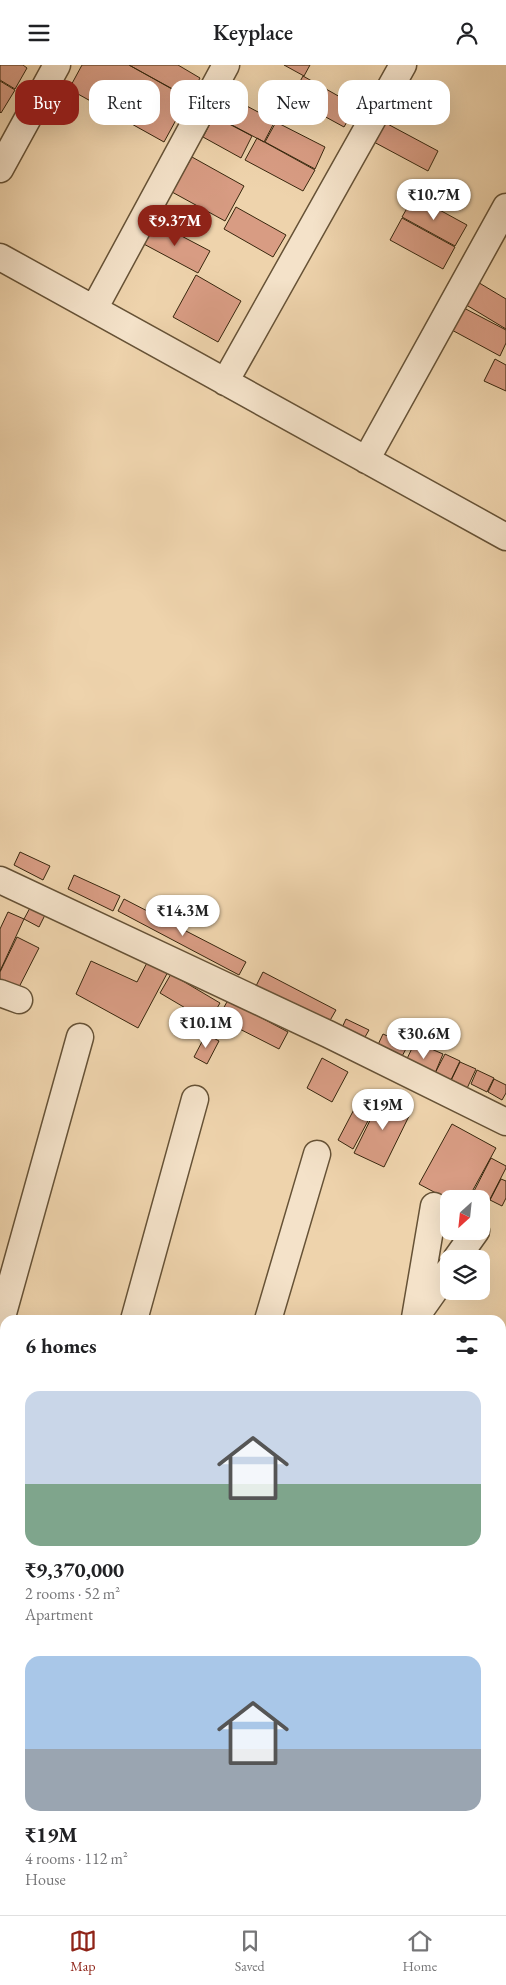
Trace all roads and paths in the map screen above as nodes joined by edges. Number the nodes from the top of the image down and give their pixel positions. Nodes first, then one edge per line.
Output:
1 (57, 65) edge
2 (226, 65) edge
3 (403, 65) edge
4 (0, 169) edge
5 (506, 207) edge
6 (0, 257) edge
7 (94, 309) junction
8 (225, 382) junction
9 (366, 460) junction
10 (504, 530) edge
11 (0, 880) edge
12 (80, 1037) dead end
13 (195, 1099) dead end
14 (506, 1123) edge
15 (317, 1155) dead end
16 (434, 1207) dead end
17 (440, 1282) edge
18 (3, 1315) edge
19 (135, 1315) edge
20 (269, 1315) edge
21 (415, 1315) edge
22 (417, 1315) edge

1 - 4 street
2 - 7 street
3 - 8 street
5 - 9 street
6 - 7 street
7 - 8 street
8 - 9 street
9 - 10 street
11 - 14 street
12 - 18 street
13 - 19 street
15 - 20 street
16 - 21 street
17 - 22 street

